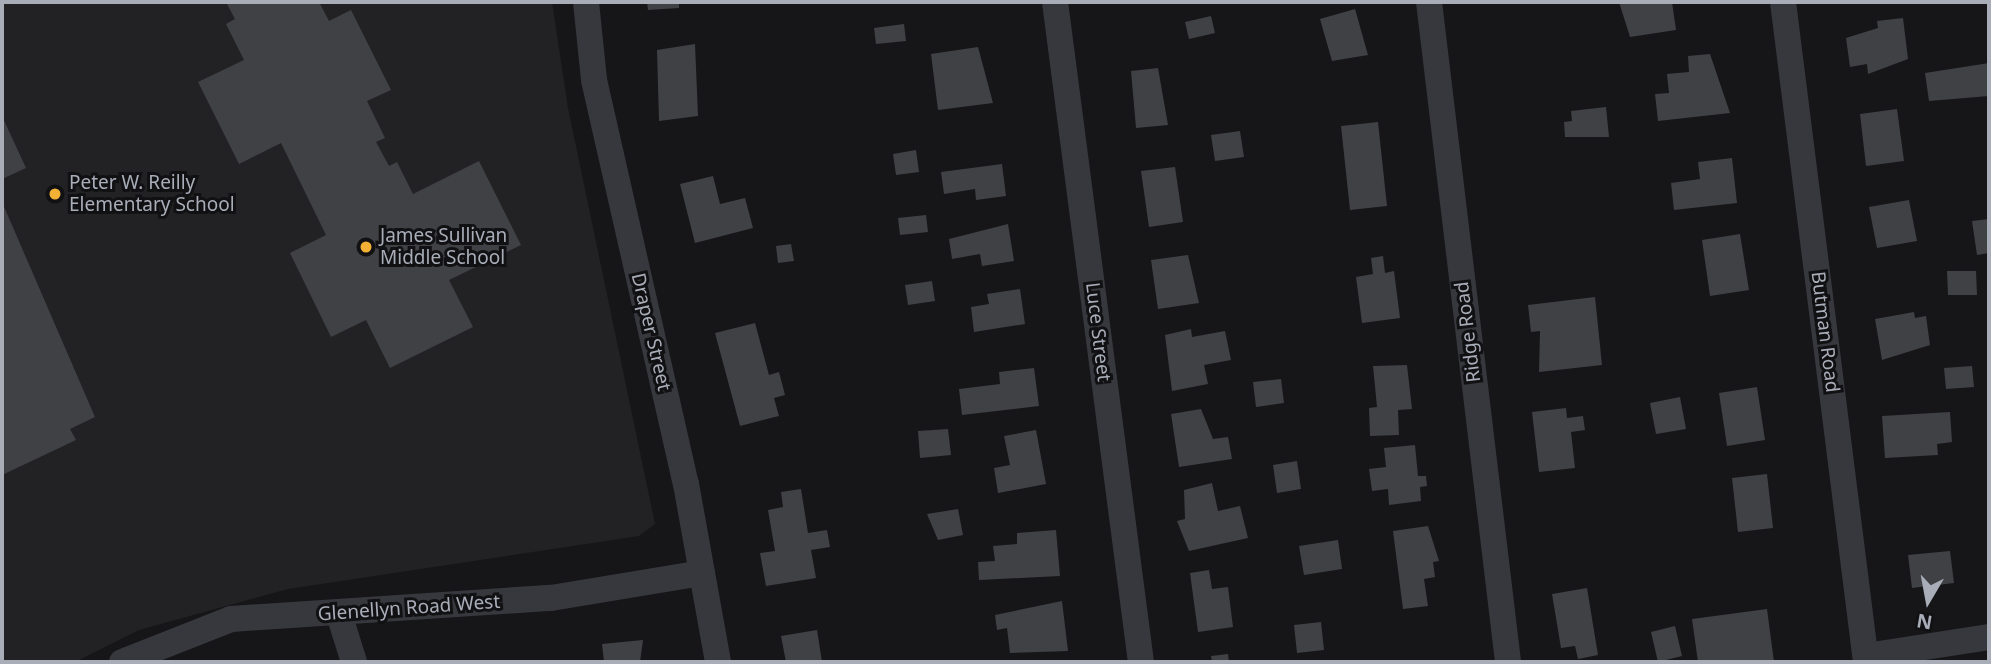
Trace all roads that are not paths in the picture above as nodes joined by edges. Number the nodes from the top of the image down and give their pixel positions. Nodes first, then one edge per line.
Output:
1 (586, 2) edge
2 (1055, 2) edge
3 (1429, 2) edge
4 (1783, 2) edge
5 (702, 573) junction
6 (339, 614) junction
7 (1989, 637) edge
8 (1866, 659) edge
9 (122, 662) edge
10 (354, 662) edge
11 (718, 662) edge
12 (1141, 662) edge
13 (1508, 662) edge

1 - 5 street, Draper Street
2 - 12 street, Luce Street
3 - 13 street, Ridge Road
4 - 8 street, Butman Road
5 - 6 street, Glenellyn Road West
5 - 11 street, Draper Street
6 - 9 street, Glenellyn Road West
6 - 10 street
7 - 8 street

